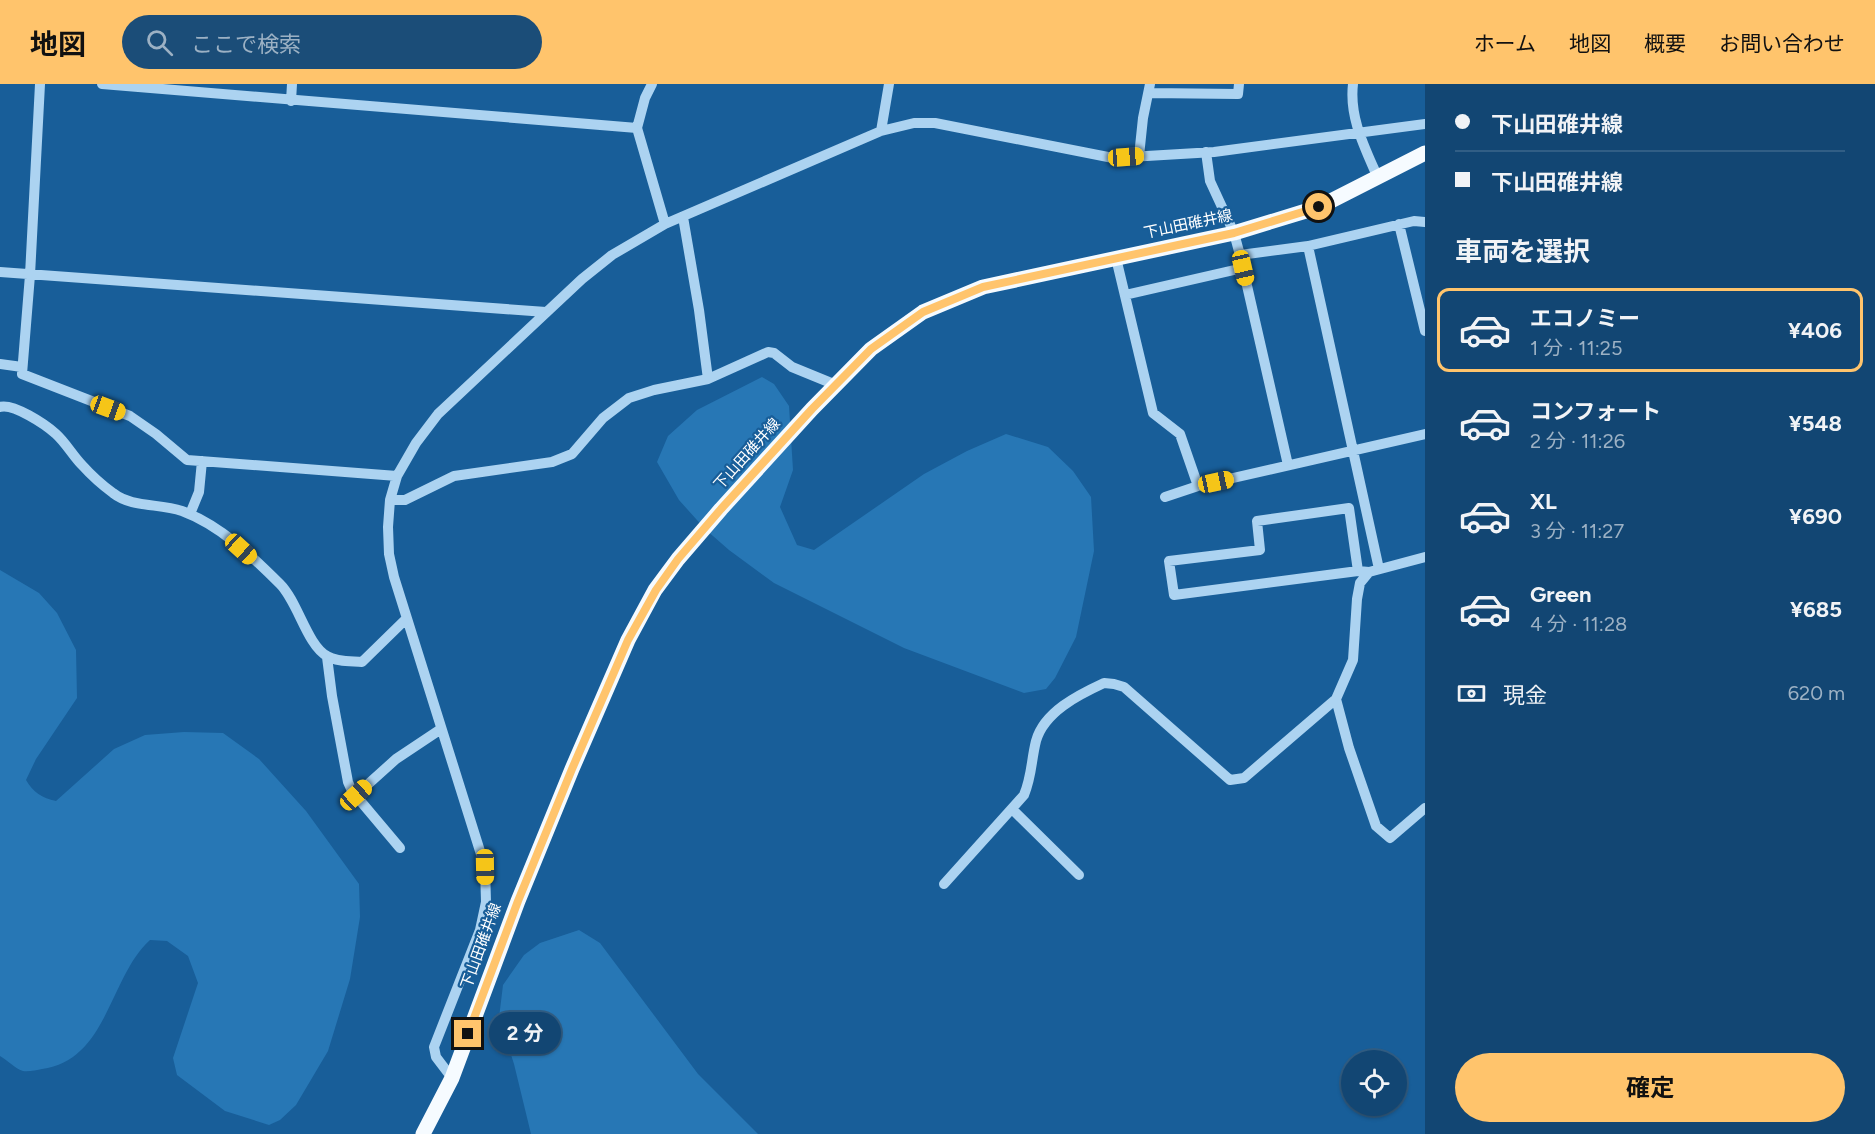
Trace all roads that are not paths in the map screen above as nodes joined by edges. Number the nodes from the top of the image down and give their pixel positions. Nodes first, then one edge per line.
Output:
1 (40, 84) edge
2 (102, 84) edge
3 (292, 84) edge
4 (652, 84) edge
5 (889, 84) edge
6 (1239, 84) edge
7 (1353, 84) edge
8 (1149, 89) edge
9 (291, 101) junction
10 (1425, 124) edge
11 (637, 128) junction
12 (881, 131) junction
13 (1357, 132) junction
14 (1206, 152) junction
15 (1425, 153) edge
16 (1139, 156) junction
17 (1378, 178) junction
18 (683, 217) junction
19 (1425, 222) edge
20 (665, 224) junction
21 (1399, 224) junction
22 (1234, 233) junction
23 (1308, 246) junction
24 (1240, 255) junction
25 (1116, 258) junction
26 (1243, 268) junction
27 (0, 273) edge
28 (30, 275) junction
29 (1125, 296) junction
30 (546, 312) junction
31 (1425, 331) edge
32 (0, 364) edge
33 (22, 367) junction
34 (708, 379) junction
35 (836, 385) junction
36 (0, 407) edge
37 (1425, 434) edge
38 (1352, 449) junction
39 (202, 461) junction
40 (1288, 465) junction
41 (397, 476) junction
42 (1198, 486) junction
43 (1165, 497) dead end
44 (390, 500) junction
45 (190, 514) junction
46 (1425, 557) edge
47 (1369, 570) junction
48 (406, 619) junction
49 (327, 657) junction
50 (1336, 699) junction
51 (441, 729) junction
52 (356, 795) junction
53 (1425, 808) edge
54 (1012, 810) junction
55 (400, 848) dead end
56 (1079, 875) dead end
57 (944, 885) dead end
58 (452, 1078) junction
59 (423, 1134) edge

1 - 28 street
2 - 9 street
3 - 9 street
4 - 11 street
5 - 12 street
6 - 8 street
7 - 13 street
8 - 16 street
9 - 11 street
10 - 13 street
11 - 20 street
12 - 16 street
12 - 18 street
13 - 14 street
13 - 17 street
14 - 16 street
14 - 22 street
15 - 17 main road, 下山田碓井線
17 - 22 main road, 下山田碓井線
18 - 20 street
18 - 34 street
19 - 21 street
20 - 30 street
21 - 23 street
21 - 31 street
22 - 24 street
22 - 25 main road, 下山田碓井線
23 - 24 street
23 - 38 street
24 - 26 street
25 - 29 street
25 - 35 main road, 下山田碓井線
26 - 29 street
26 - 40 street
27 - 28 street
28 - 30 street
28 - 33 street
29 - 42 street
30 - 41 street
32 - 33 street
33 - 39 street
34 - 35 street
34 - 44 street
35 - 58 main road, 下山田碓井線
36 - 45 street
37 - 38 street
38 - 40 street
38 - 47 street
39 - 41 street
39 - 45 street
40 - 42 street
41 - 44 street
42 - 43 street
44 - 48 street
45 - 49 street
46 - 47 street
47 - 47 street
47 - 50 street
48 - 49 street
48 - 51 street
49 - 52 street
50 - 53 street
50 - 54 street
51 - 52 street
51 - 58 street
52 - 55 street
54 - 56 street
54 - 57 street
58 - 59 main road, 下山田碓井線

